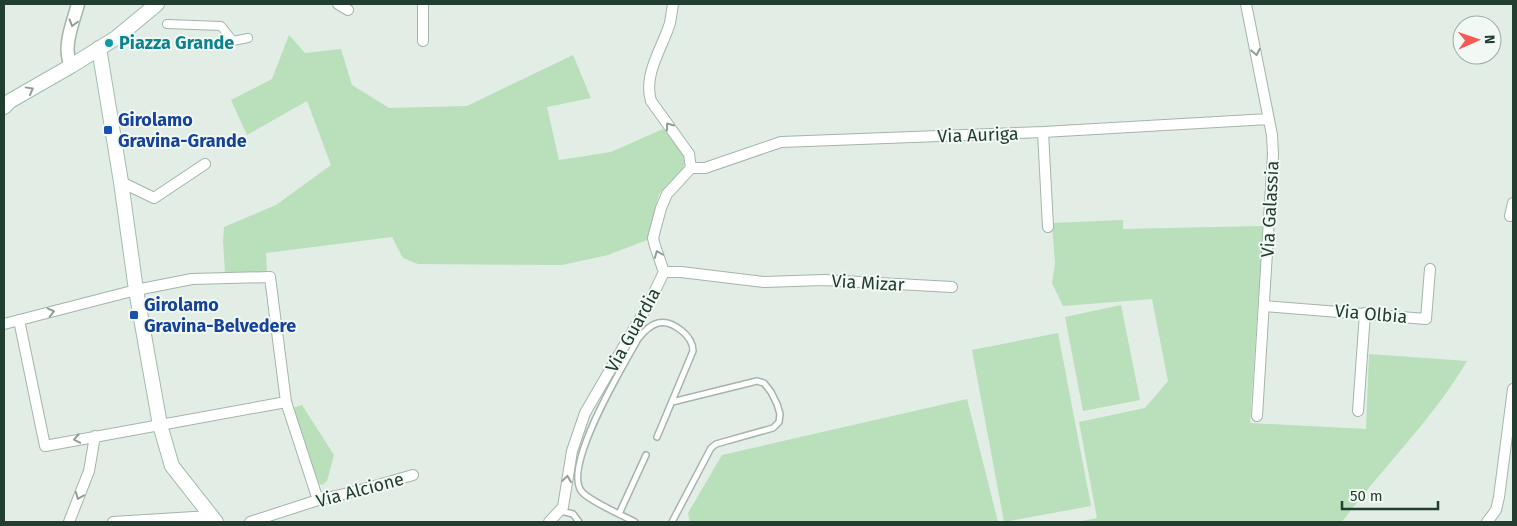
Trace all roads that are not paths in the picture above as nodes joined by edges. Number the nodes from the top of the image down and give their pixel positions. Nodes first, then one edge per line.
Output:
1 (78, 4) edge
2 (156, 4) edge
3 (338, 4) edge
4 (423, 4) edge
5 (673, 4) edge
6 (1246, 4) edge
7 (348, 10) dead end
8 (167, 24) dead end
9 (248, 38) dead end
10 (423, 41) dead end
11 (99, 48) junction
12 (71, 66) junction
13 (4, 107) edge
14 (1269, 119) junction
15 (1043, 132) junction
16 (205, 164) dead end
17 (691, 168) junction
18 (121, 182) junction
19 (1513, 203) edge
20 (1510, 216) dead end
21 (1048, 227) dead end
22 (1430, 269) dead end
23 (664, 272) junction
24 (952, 287) dead end
25 (136, 290) junction
26 (1265, 306) junction
27 (1365, 313) junction
28 (19, 320) junction
29 (4, 324) edge
30 (1513, 389) edge
31 (286, 402) junction
32 (672, 402) junction
33 (1358, 411) dead end
34 (1257, 416) dead end
35 (160, 425) junction
36 (95, 436) junction
37 (657, 437) dead end
38 (646, 454) dead end
39 (413, 475) dead end
40 (318, 500) junction
41 (561, 511) junction
42 (619, 514) junction
43 (213, 519) edge
44 (69, 522) edge
45 (113, 522) edge
46 (250, 522) edge
47 (549, 522) edge
48 (579, 522) edge
49 (635, 522) edge
50 (672, 522) edge
51 (1487, 522) edge

1 -> 12 street
2 - 11 main road
3 - 7 street
4 - 10 street
17 -> 5 street
6 -> 14 street, Via Galassia
8 - 9 street
11 - 12 main road
11 - 18 main road
13 -> 12 main road
14 - 15 street, Via Auriga
14 - 26 street, Via Galassia
15 - 17 street, Via Auriga
15 - 21 street
16 - 18 street
23 -> 17 street, Via Guardia
18 - 25 main road
19 - 20 street
22 - 27 street, Via Olbia
23 - 24 street, Via Mizar
41 -> 23 street, Via Guardia
28 -> 25 street
25 - 31 street
25 - 35 main road
26 - 27 street, Via Olbia
26 - 34 street, Via Galassia
27 - 33 street
28 - 29 street
36 -> 28 street
30 - 51 street
31 - 35 street
31 - 40 street
32 - 37 lane
32 - 42 lane
32 - 50 lane
35 - 36 street
35 - 43 main road
36 -> 44 street
38 - 42 lane
39 - 40 street, Via Alcione
40 - 46 street, Via Alcione
41 - 47 street
41 - 48 lane
42 - 49 lane
43 - 45 street

